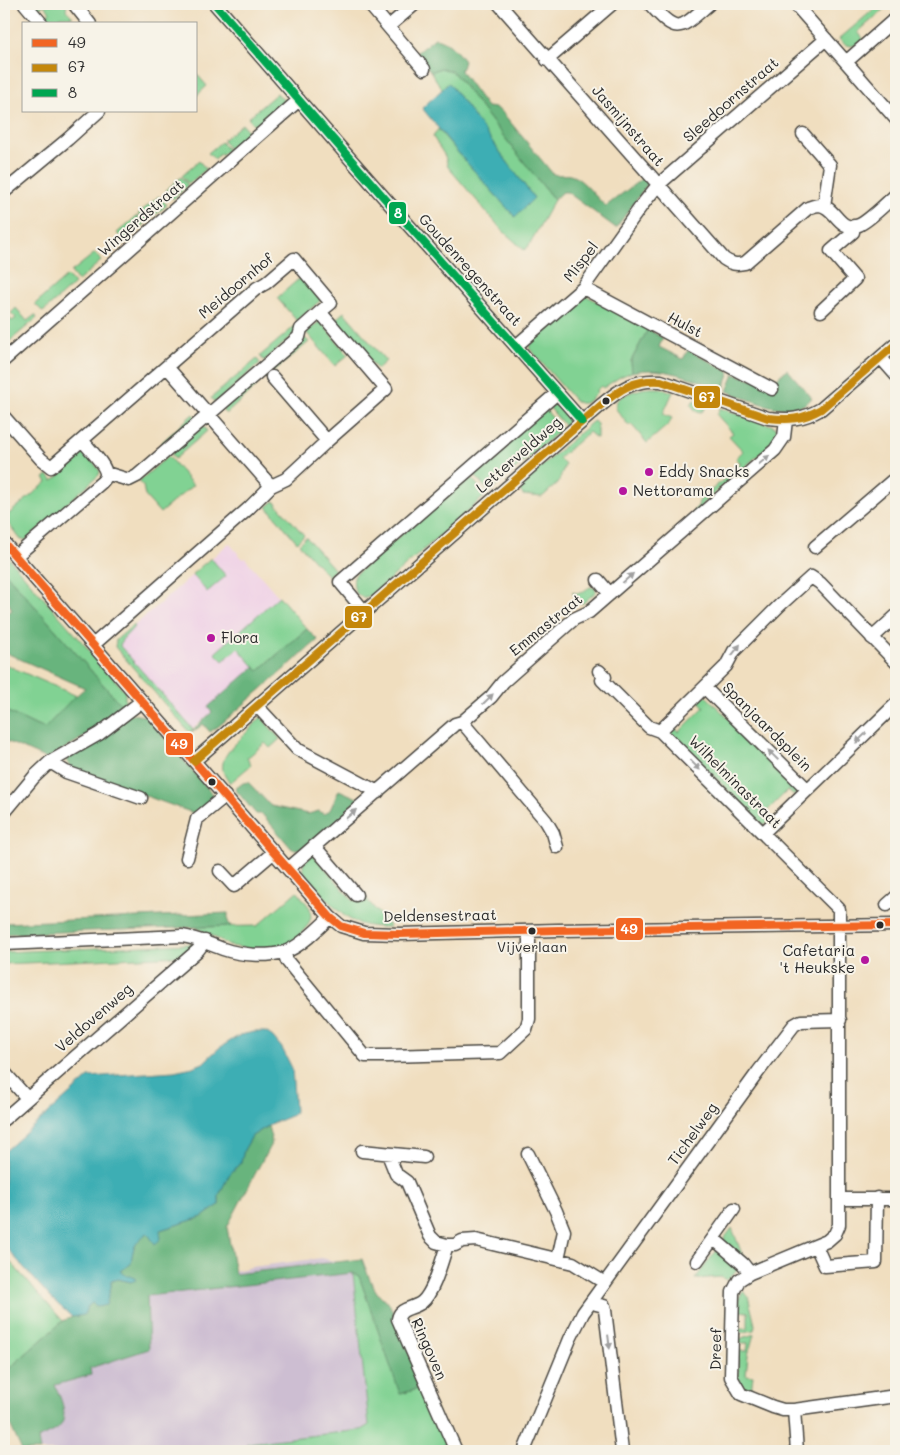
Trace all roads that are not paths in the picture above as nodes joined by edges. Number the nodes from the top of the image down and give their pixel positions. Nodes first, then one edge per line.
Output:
1 (25, 4) edge
2 (74, 4) edge
3 (215, 4) edge
4 (369, 4) edge
5 (415, 4) edge
6 (499, 4) edge
7 (612, 4) edge
8 (650, 4) edge
9 (709, 4) edge
10 (795, 4) edge
11 (896, 18) edge
12 (40, 22) edge
13 (88, 22) edge
14 (389, 26) junction
15 (826, 39) junction
16 (547, 60) junction
17 (846, 62) junction
18 (424, 69) dead end
19 (299, 100) junction
20 (98, 112) edge
21 (896, 119) edge
22 (803, 134) dead end
23 (658, 185) junction
24 (5, 188) edge
25 (896, 195) edge
26 (824, 206) junction
27 (854, 226) junction
28 (583, 288) junction
29 (821, 311) dead end
30 (320, 312) junction
31 (896, 344) edge
32 (516, 346) junction
33 (881, 358) junction
34 (4, 360) edge
35 (166, 367) junction
36 (896, 375) edge
37 (272, 378) dead end
38 (772, 389) dead end
39 (557, 393) junction
40 (208, 415) junction
41 (4, 417) edge
42 (786, 420) junction
43 (582, 421) junction
44 (83, 441) junction
45 (327, 441) junction
46 (106, 473) junction
47 (896, 482) edge
48 (271, 486) junction
49 (4, 543) edge
50 (815, 547) dead end
51 (16, 556) junction
52 (598, 580) dead end
53 (610, 594) junction
54 (365, 612) junction
55 (896, 616) edge
56 (872, 638) junction
57 (93, 645) junction
58 (896, 662) edge
59 (599, 671) dead end
60 (705, 688) junction
61 (142, 701) junction
62 (896, 704) edge
63 (257, 706) junction
64 (462, 722) junction
65 (660, 731) junction
66 (194, 761) junction
67 (50, 762) junction
68 (807, 790) junction
69 (378, 792) junction
70 (225, 796) junction
71 (142, 798) dead end
72 (4, 813) edge
73 (763, 833) junction
74 (314, 846) junction
75 (557, 847) dead end
76 (274, 852) junction
77 (187, 858) dead end
78 (288, 869) junction
79 (220, 871) dead end
80 (356, 895) dead end
81 (330, 917) junction
82 (896, 925) edge
83 (839, 926) junction
84 (529, 931) junction
85 (205, 941) junction
86 (4, 944) edge
87 (284, 952) junction
88 (840, 1020) junction
89 (4, 1072) edge
90 (27, 1098) junction
91 (4, 1118) edge
92 (362, 1151) dead end
93 (388, 1154) junction
94 (528, 1154) dead end
95 (424, 1157) dead end
96 (877, 1198) junction
97 (839, 1199) junction
98 (896, 1199) edge
99 (734, 1209) dead end
100 (714, 1239) junction
101 (447, 1245) junction
102 (816, 1246) junction
103 (558, 1259) junction
104 (697, 1261) dead end
105 (750, 1274) junction
106 (605, 1283) junction
107 (592, 1301) junction
108 (896, 1396) edge
109 (794, 1410) junction
110 (456, 1451) edge
111 (524, 1451) edge
112 (622, 1451) edge
113 (797, 1451) edge

1 - 12 street
2 - 13 street
3 - 19 street, Goudenregenstraat
4 - 14 street
5 - 14 street
6 - 16 street, Jasmijnstraat
7 - 16 street
8 - 9 street
10 - 15 street
11 - 17 street
14 - 18 street
15 - 17 street
15 - 23 street, Sleedoornstraat
16 - 23 street, Jasmijnstraat
17 - 21 street
19 - 32 street, Goudenregenstraat
19 - 34 street, Wingerdstraat
20 - 24 street
22 - 26 street
23 - 26 street, Jasmijnstraat
23 - 28 street, Mispel
25 - 27 street
26 - 27 street
27 - 29 street
28 - 32 street, Mispel
28 - 38 street, Hulst
30 - 35 street, Meidoornhof
30 - 40 street
30 - 45 street
31 - 33 street, Letterveldweg
32 - 39 street, Goudenregenstraat
33 - 36 street
33 - 42 street, Letterveldweg
35 - 40 street
35 - 44 street, Meidoornhof
37 - 45 street
39 - 43 street, Goudenregenstraat
39 - 54 street, Letterveldweg
40 - 46 street
40 - 48 street
41 - 44 street, Meidoornhof
42 - 43 street, Letterveldweg
53 -> 42 street, Emmastraat
43 - 54 street, Letterveldweg
44 - 46 street
45 - 48 street
46 - 51 street
47 - 50 street
48 - 57 street
49 - 51 street, Deldensestraat
51 - 57 street, Deldensestraat
52 - 53 street
64 -> 53 street, Emmastraat
54 - 63 street, Letterveldweg
55 - 56 street
56 - 58 street
60 -> 56 street
57 - 61 street, Deldensestraat
59 - 65 street, Wilhelminastraat
60 - 65 street, Spanjaardsplein
68 -> 60 street, Spanjaardsplein
61 - 66 street, Deldensestraat
61 - 67 street
62 -> 68 street
63 - 66 street, Letterveldweg
63 - 69 street
64 - 69 street, Emmastraat
64 - 75 street
65 -> 73 street, Wilhelminastraat
66 - 70 street, Deldensestraat
67 - 71 street
67 - 72 street
68 - 73 street, Spanjaardsplein
74 -> 69 street, Emmastraat
70 - 76 street, Deldensestraat
70 - 77 street
73 - 83 street, Wilhelminastraat
74 - 78 street, Emmastraat
74 - 80 street
76 - 78 street, Deldensestraat
76 - 79 street
78 - 81 street, Deldensestraat
81 - 84 street, Deldensestraat
81 - 87 street
82 - 83 street, Deldensestraat
83 - 84 street, Deldensestraat
83 - 88 street, Dreef
84 - 87 street
85 - 86 street
85 - 87 street
85 - 90 street, Veldovenweg
88 - 97 street, Dreef
88 - 106 street, Tichelweg
89 - 90 street
90 - 91 street, Veldovenweg
92 - 93 street
93 - 95 street
93 - 101 street
94 - 103 street
96 - 97 street
96 - 98 street
96 - 102 street
97 - 102 street, Dreef
99 - 100 street
100 - 104 street
100 - 105 street
101 - 103 street
101 - 110 street, Ringoven
102 - 105 street, Dreef
103 - 106 street
105 - 109 street, Dreef
106 - 107 street, Tichelweg
107 - 111 street, Tichelweg
107 -> 112 street
108 - 109 street, Dreef
109 - 113 street

